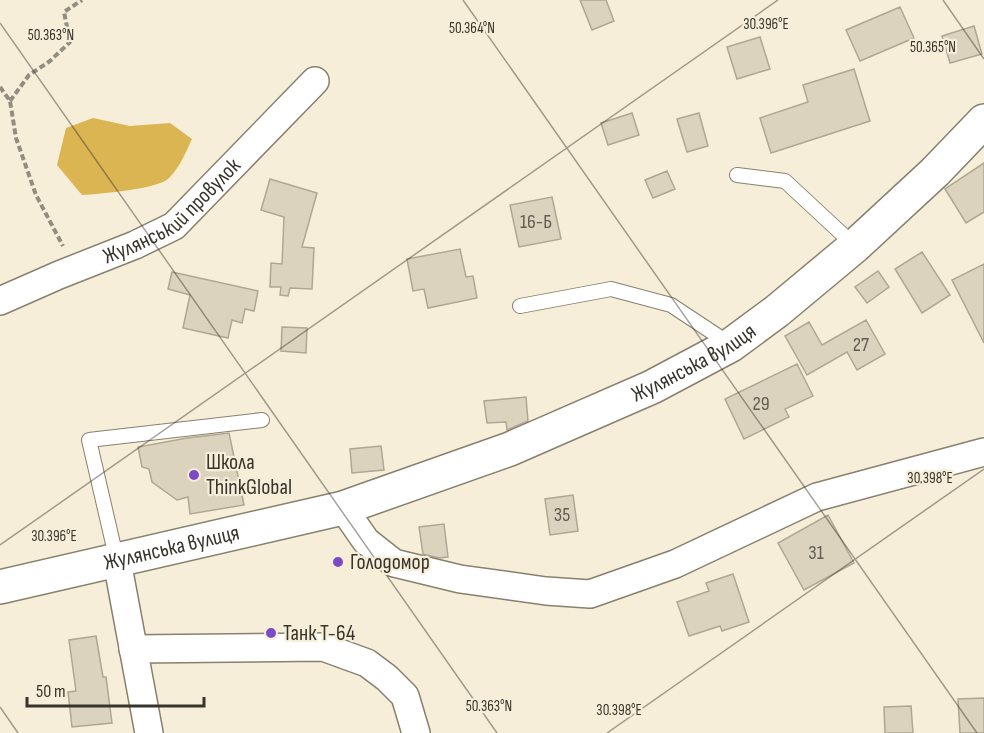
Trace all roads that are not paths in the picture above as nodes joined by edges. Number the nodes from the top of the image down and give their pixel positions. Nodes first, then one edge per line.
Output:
1 (315, 81) dead end
2 (984, 121) edge
3 (737, 175) dead end
4 (855, 246) junction
5 (0, 301) edge
6 (520, 306) dead end
7 (731, 345) junction
8 (262, 420) dead end
9 (984, 452) edge
10 (342, 508) junction
11 (117, 561) junction
12 (0, 587) edge
13 (133, 649) junction
14 (149, 733) edge
15 (416, 733) edge

1 - 5 street, Жулянський провулок
2 - 4 street, Жулянська вулиця
3 - 4 lane
4 - 7 street, Жулянська вулиця
6 - 7 lane
7 - 10 street, Жулянська вулиця
8 - 11 lane
9 - 10 street
10 - 11 street, Жулянська вулиця
11 - 12 street, Жулянська вулиця
11 - 13 street
13 - 14 street
13 - 15 street

